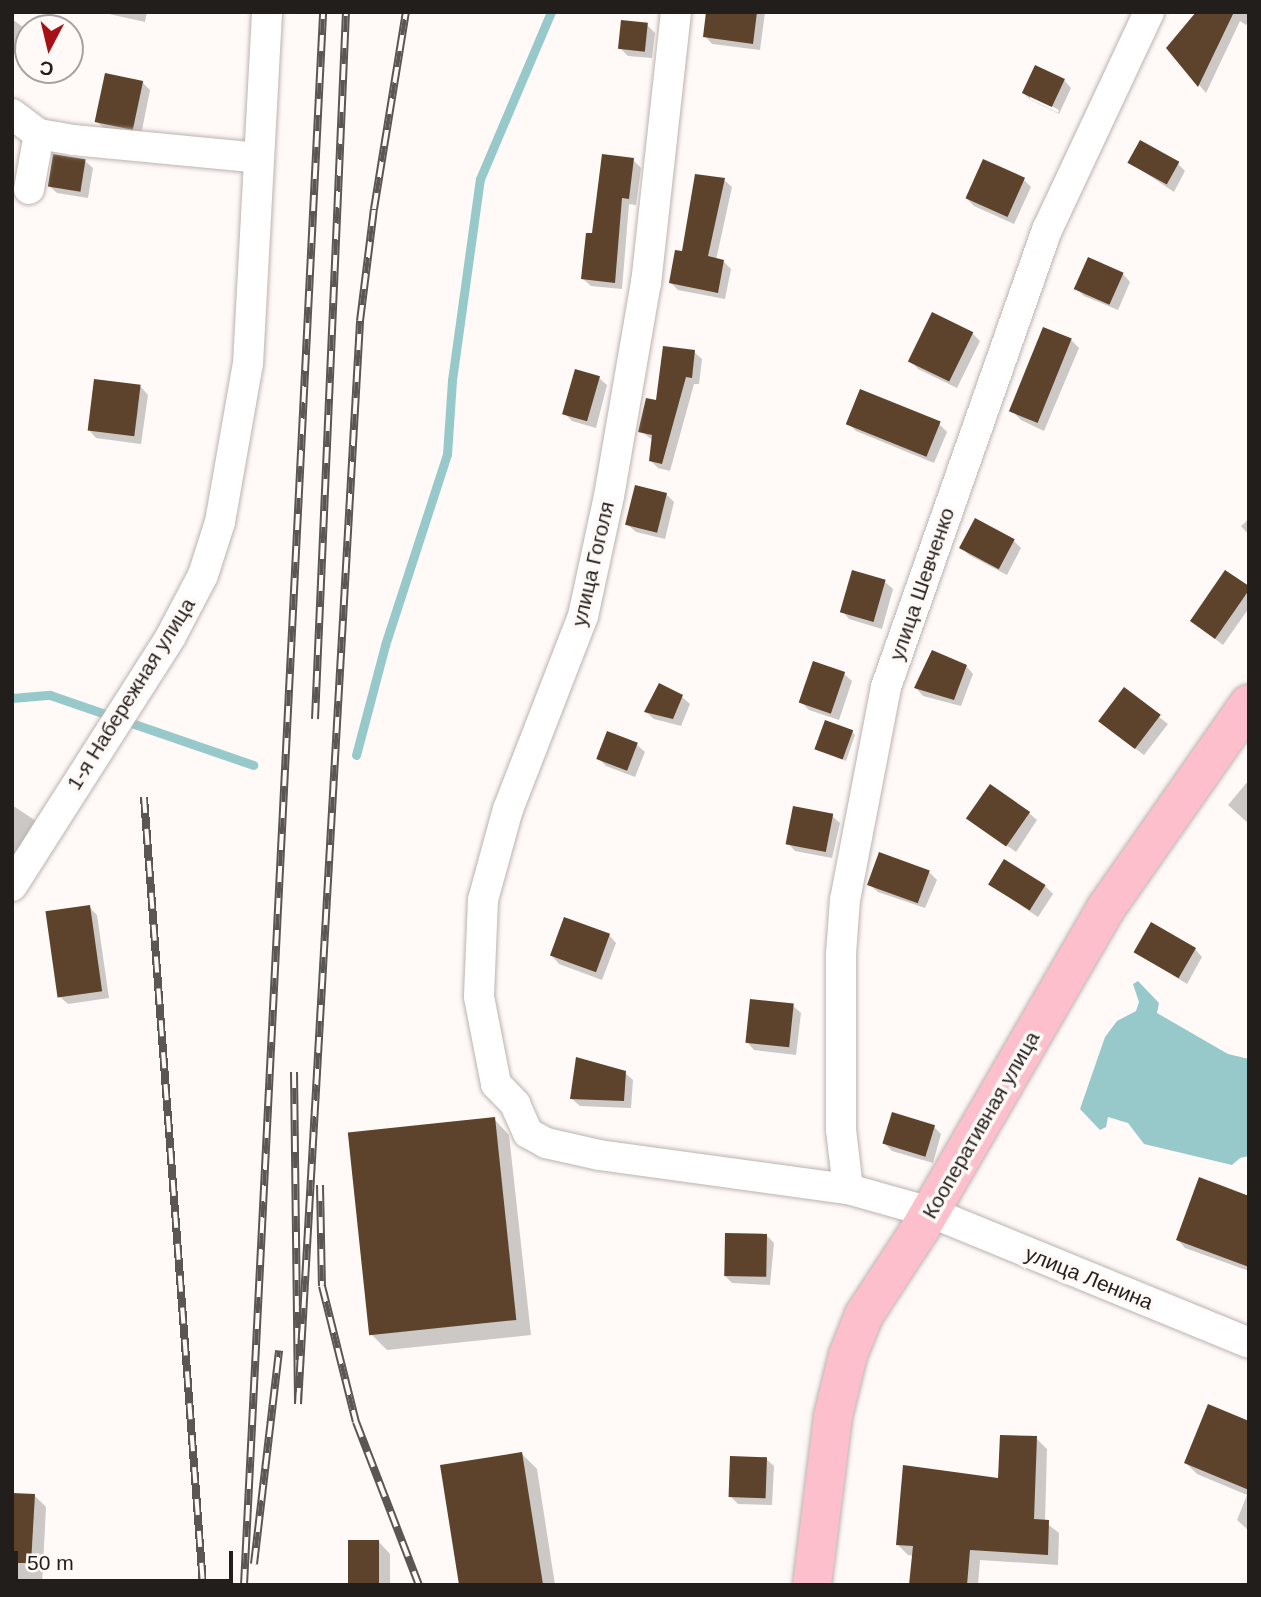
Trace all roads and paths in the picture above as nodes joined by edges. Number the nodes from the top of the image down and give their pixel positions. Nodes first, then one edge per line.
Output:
1 (267, 12) edge
2 (676, 12) edge
3 (1149, 12) edge
4 (12, 114) edge
5 (39, 134) junction
6 (259, 158) junction
7 (29, 189) dead end
8 (1249, 704) edge
9 (12, 886) edge
10 (528, 1133) joint
11 (848, 1189) junction
12 (930, 1212) junction
13 (1249, 1343) edge
14 (812, 1585) edge

1 - 6 street, 1-я Набережная улица
2 - 10 street, улица Гоголя
3 - 11 street, улица Шевченко
4 - 5 street
5 - 6 street
5 - 7 street
6 - 9 street, 1-я Набережная улица
8 - 12 main road, Кооперативная улица
10 - 11 street, улица Ленина
11 - 12 street, улица Ленина
12 - 13 street, улица Ленина
12 - 14 main road, Кооперативная улица

